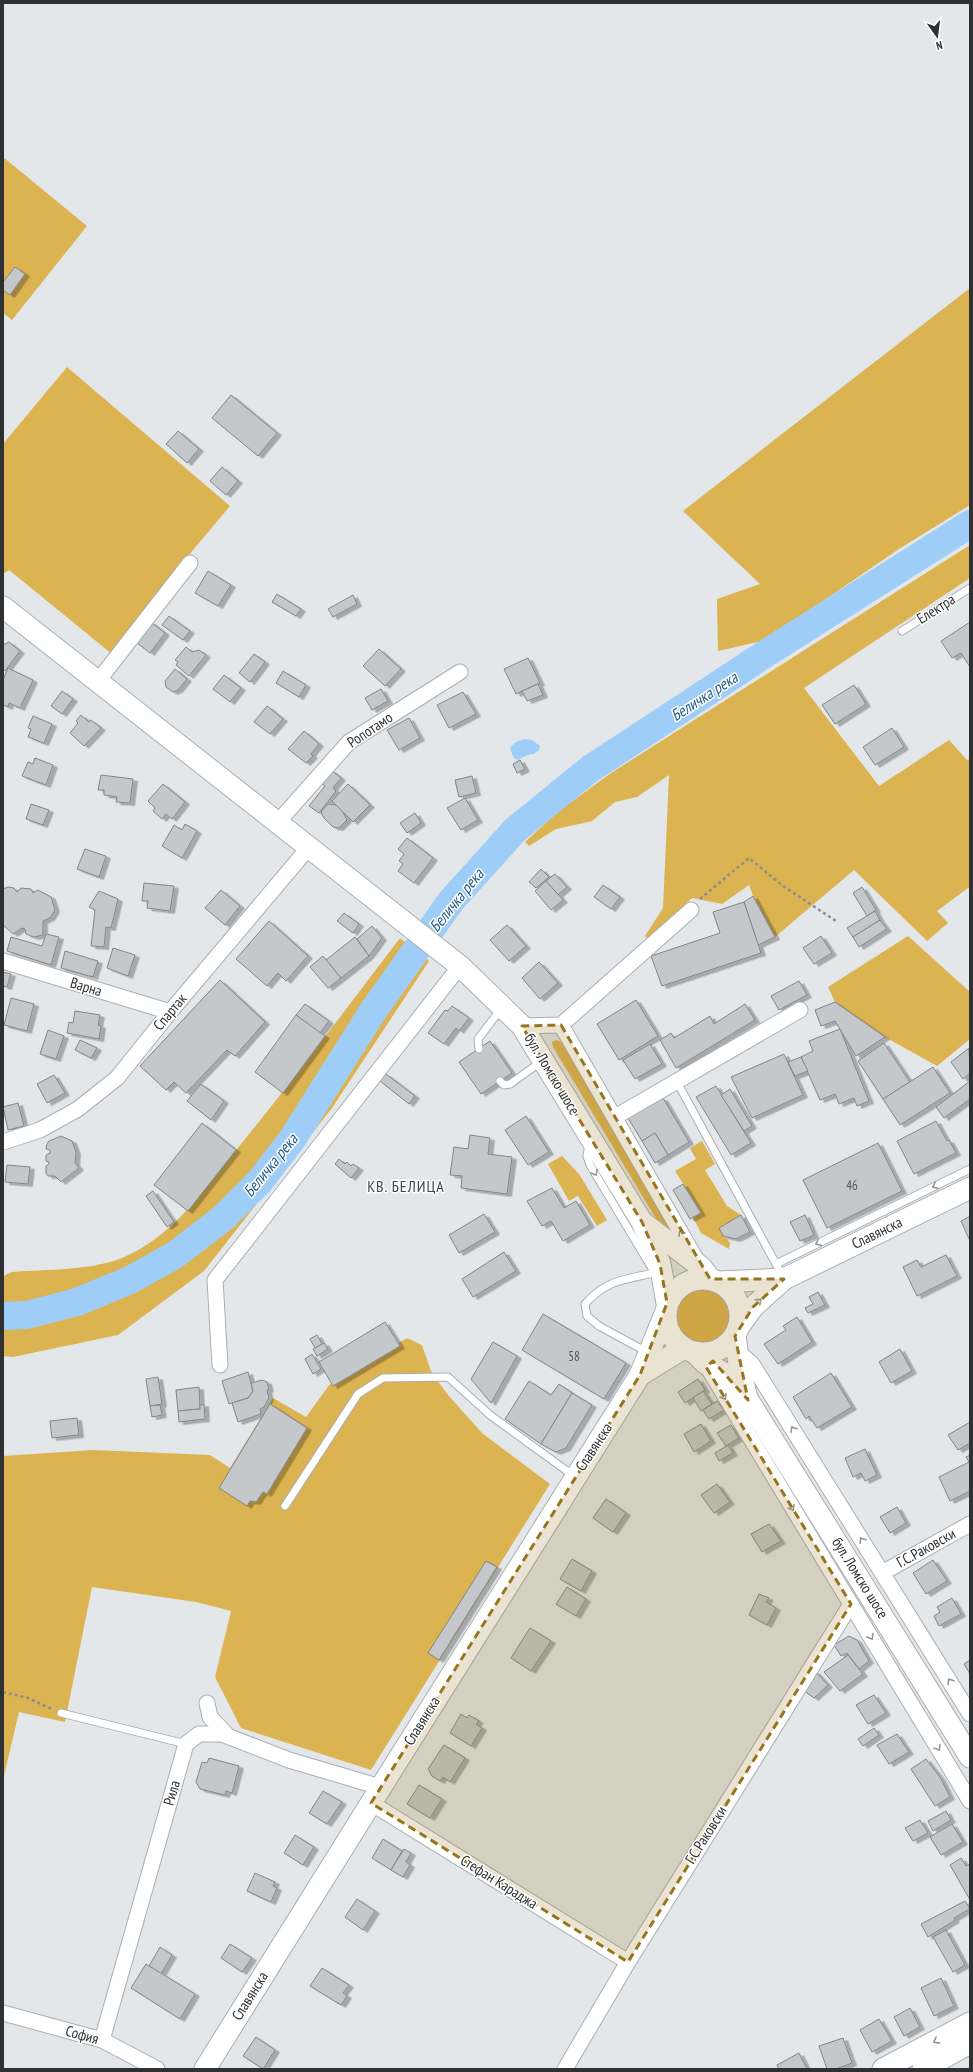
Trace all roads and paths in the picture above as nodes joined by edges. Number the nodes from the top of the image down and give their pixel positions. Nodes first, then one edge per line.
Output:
1 (190, 563) dead end
2 (970, 588) edge
3 (3, 607) edge
4 (902, 631) dead end
5 (460, 672) dead end
6 (98, 681) junction
7 (278, 822) junction
8 (310, 846) junction
9 (691, 910) joint
10 (836, 921) dead end
11 (3, 961) edge
12 (460, 966) junction
13 (503, 1007) junction
14 (800, 1010) dead end
15 (170, 1012) junction
16 (561, 1025) junction
17 (522, 1026) junction
18 (478, 1049) dead end
19 (543, 1060) junction
20 (676, 1080) junction
21 (500, 1081) dead end
22 (615, 1117) junction
23 (590, 1137) junction
24 (3, 1142) edge
25 (970, 1169) edge
26 (970, 1188) edge
27 (642, 1222) junction
28 (780, 1271) junction
29 (710, 1276) junction
30 (658, 1277) junction
31 (666, 1309) junction
32 (737, 1338) junction
33 (649, 1353) junction
34 (694, 1355) junction
35 (220, 1365) dead end
36 (640, 1375) junction
37 (748, 1400) junction
38 (575, 1477) junction
39 (285, 1506) dead end
40 (970, 1524) edge
41 (882, 1573) junction
42 (851, 1604) junction
43 (3, 1692) edge
44 (207, 1703) dead end
45 (61, 1713) joint
46 (970, 1714) edge
47 (227, 1735) junction
48 (186, 1744) junction
49 (970, 1757) edge
50 (375, 1795) junction
51 (970, 1801) edge
52 (628, 1962) junction
53 (3, 2013) edge
54 (970, 2022) edge
55 (102, 2040) junction
56 (970, 2043) edge
57 (157, 2069) edge
58 (206, 2069) edge
59 (565, 2069) edge
60 (883, 2069) edge
61 (923, 2069) edge

1 - 6 street
2 - 4 lane, Електра
3 - 6 main road, бул. Ломско шосе
5 - 7 street, Ропотамо
6 - 7 main road, бул. Ломско шосе
7 - 8 main road, бул. Ломско шосе
8 - 12 main road, бул. Ломско шосе
8 - 15 street, Спартак
9 - 10 path
9 - 16 street
11 - 15 street, Варна
12 - 13 main road, бул. Ломско шосе
12 - 35 street
13 - 17 main road, бул. Ломско шосе
13 - 18 lane
14 - 20 street
15 - 24 street, Спартак
16 - 17 street
16 - 22 street
17 - 19 main road, бул. Ломско шосе
19 - 21 lane
19 - 23 main road, бул. Ломско шосе
20 - 22 street
20 - 28 lane
29 -> 22 street
23 - 27 main road, бул. Ломско шосе
23 -> 30 lane
25 -> 28 lane
26 - 28 main road, Славянска
27 - 29 main road, бул. Ломско шосе
27 - 30 main road, бул. Ломско шосе
28 - 29 main road, Славянска
32 -> 28 main road, Славянска
29 - 31 main road
29 - 32 main road
30 - 31 main road, бул. Ломско шосе
30 - 33 lane
31 - 33 main road, Славянска
31 - 34 main road
32 - 34 main road
32 - 37 main road, бул. Ломско шосе
41 -> 32 street
33 - 36 main road, Славянска
34 - 36 main road, Славянска
34 - 37 main road, бул. Ломско шосе
34 -> 42 street
36 - 38 main road, Славянска
37 - 49 main road, бул. Ломско шосе
38 - 39 lane
38 - 50 main road, Славянска
40 - 41 street, Г.С.Раковски
46 -> 41 street
42 -> 51 street
42 - 52 street, Г.С.Раковски
43 - 45 path
44 - 47 street
45 - 48 lane
47 - 48 street
47 - 50 street
48 - 55 street, Рила
50 - 52 street, Стефан Караджа
50 - 58 main road, Славянска
52 - 59 street, Г.С.Раковски
53 - 55 street, София
54 -> 60 main road
55 - 57 street, София
56 - 61 main road

